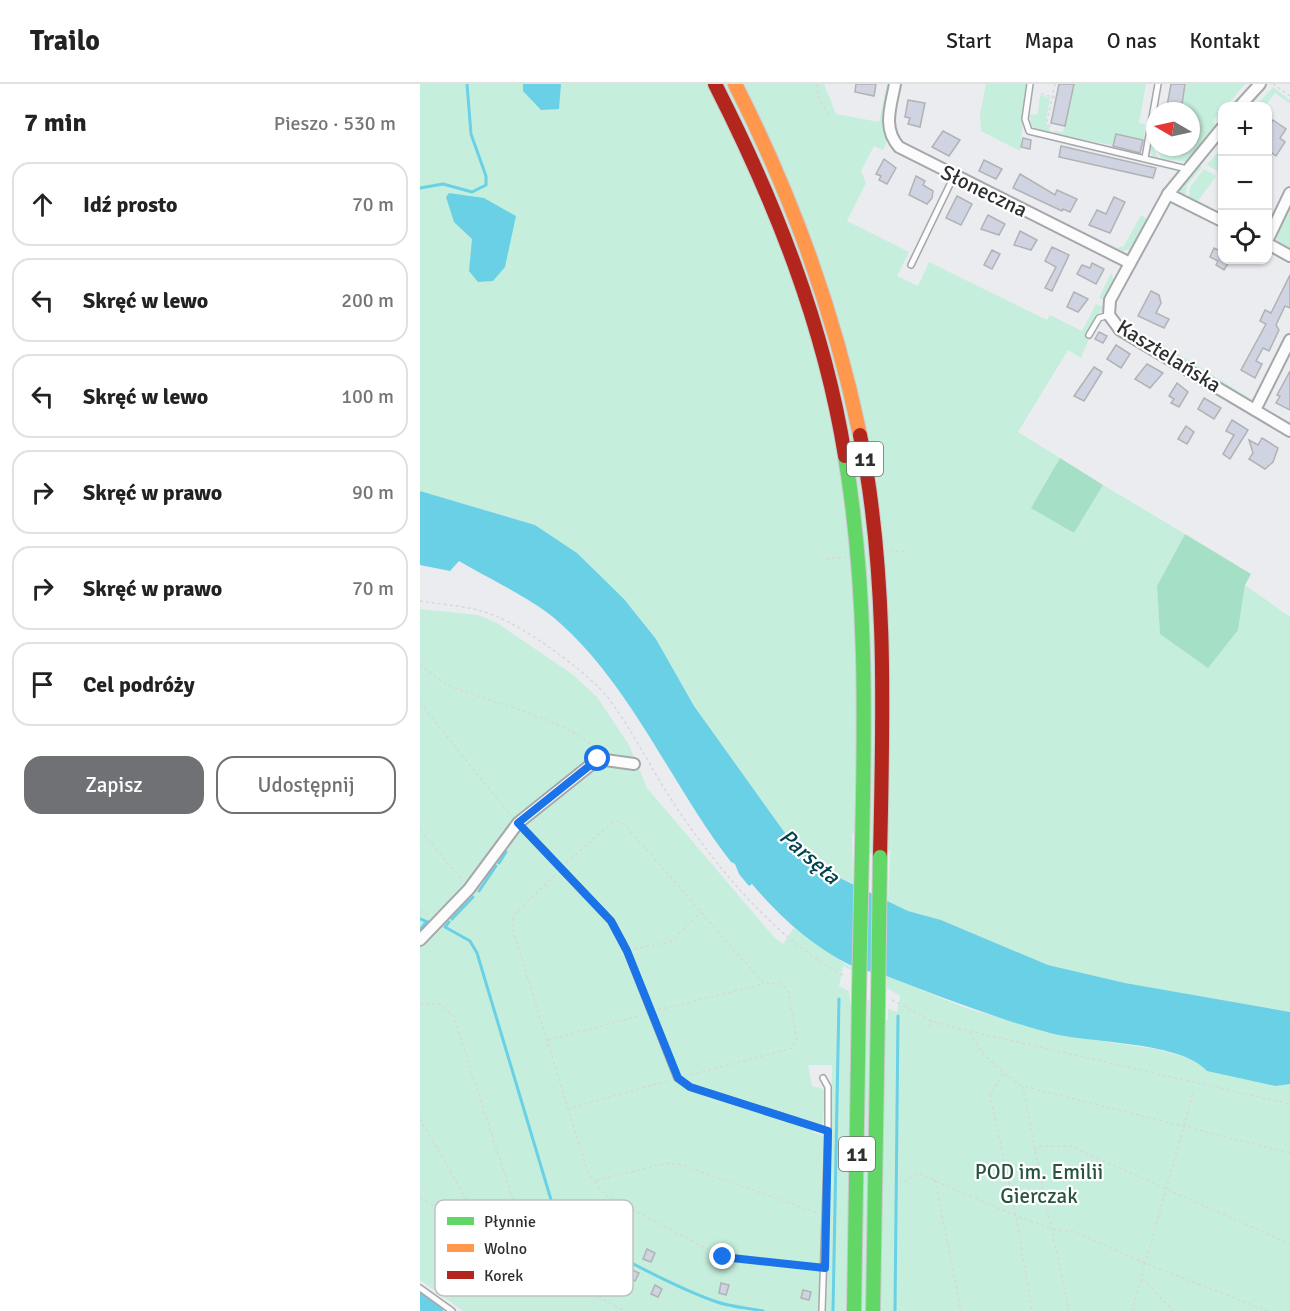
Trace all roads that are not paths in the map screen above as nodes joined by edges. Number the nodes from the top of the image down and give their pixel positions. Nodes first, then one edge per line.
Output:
1 (715, 84) edge
2 (735, 84) edge
3 (895, 84) edge
4 (1030, 84) edge
5 (1158, 84) edge
6 (1260, 84) edge
7 (1244, 102) edge
8 (1218, 133) edge
9 (1145, 158) junction
10 (1187, 169) junction
11 (954, 176) junction
12 (1168, 194) junction
13 (1290, 194) edge
14 (1218, 219) edge
15 (1272, 231) edge
16 (1272, 246) edge
17 (1290, 256) edge
18 (1130, 263) junction
19 (911, 266) dead end
20 (1109, 315) junction
21 (1089, 335) dead end
22 (1290, 340) edge
23 (1255, 410) junction
24 (1290, 431) edge
25 (634, 764) dead end
26 (518, 823) junction
27 (420, 940) edge
28 (823, 1078) dead end
29 (828, 1131) junction
30 (420, 1288) edge
31 (452, 1311) edge
32 (822, 1311) edge
33 (854, 1311) edge
34 (873, 1311) edge

1 - 33 main road, 11, bridge
2 - 34 main road, 11, bridge
3 - 11 street, Słoneczna
4 - 9 lane
5 - 9 lane
6 - 7 street
8 - 10 street, Kasztelańska
9 - 10 lane
10 - 12 street, Kasztelańska
11 - 18 street, Słoneczna
11 - 19 lane
12 - 14 street
12 - 18 street, Kasztelańska
13 - 15 street
16 - 17 street
18 - 20 street, Kasztelańska
20 - 21 lane
20 - 23 street, Kasztelańska
22 - 23 street
23 - 24 street, Kasztelańska
25 - 26 street
26 - 27 street
26 - 29 lane
28 - 29 lane
29 - 32 lane
30 - 31 lane

